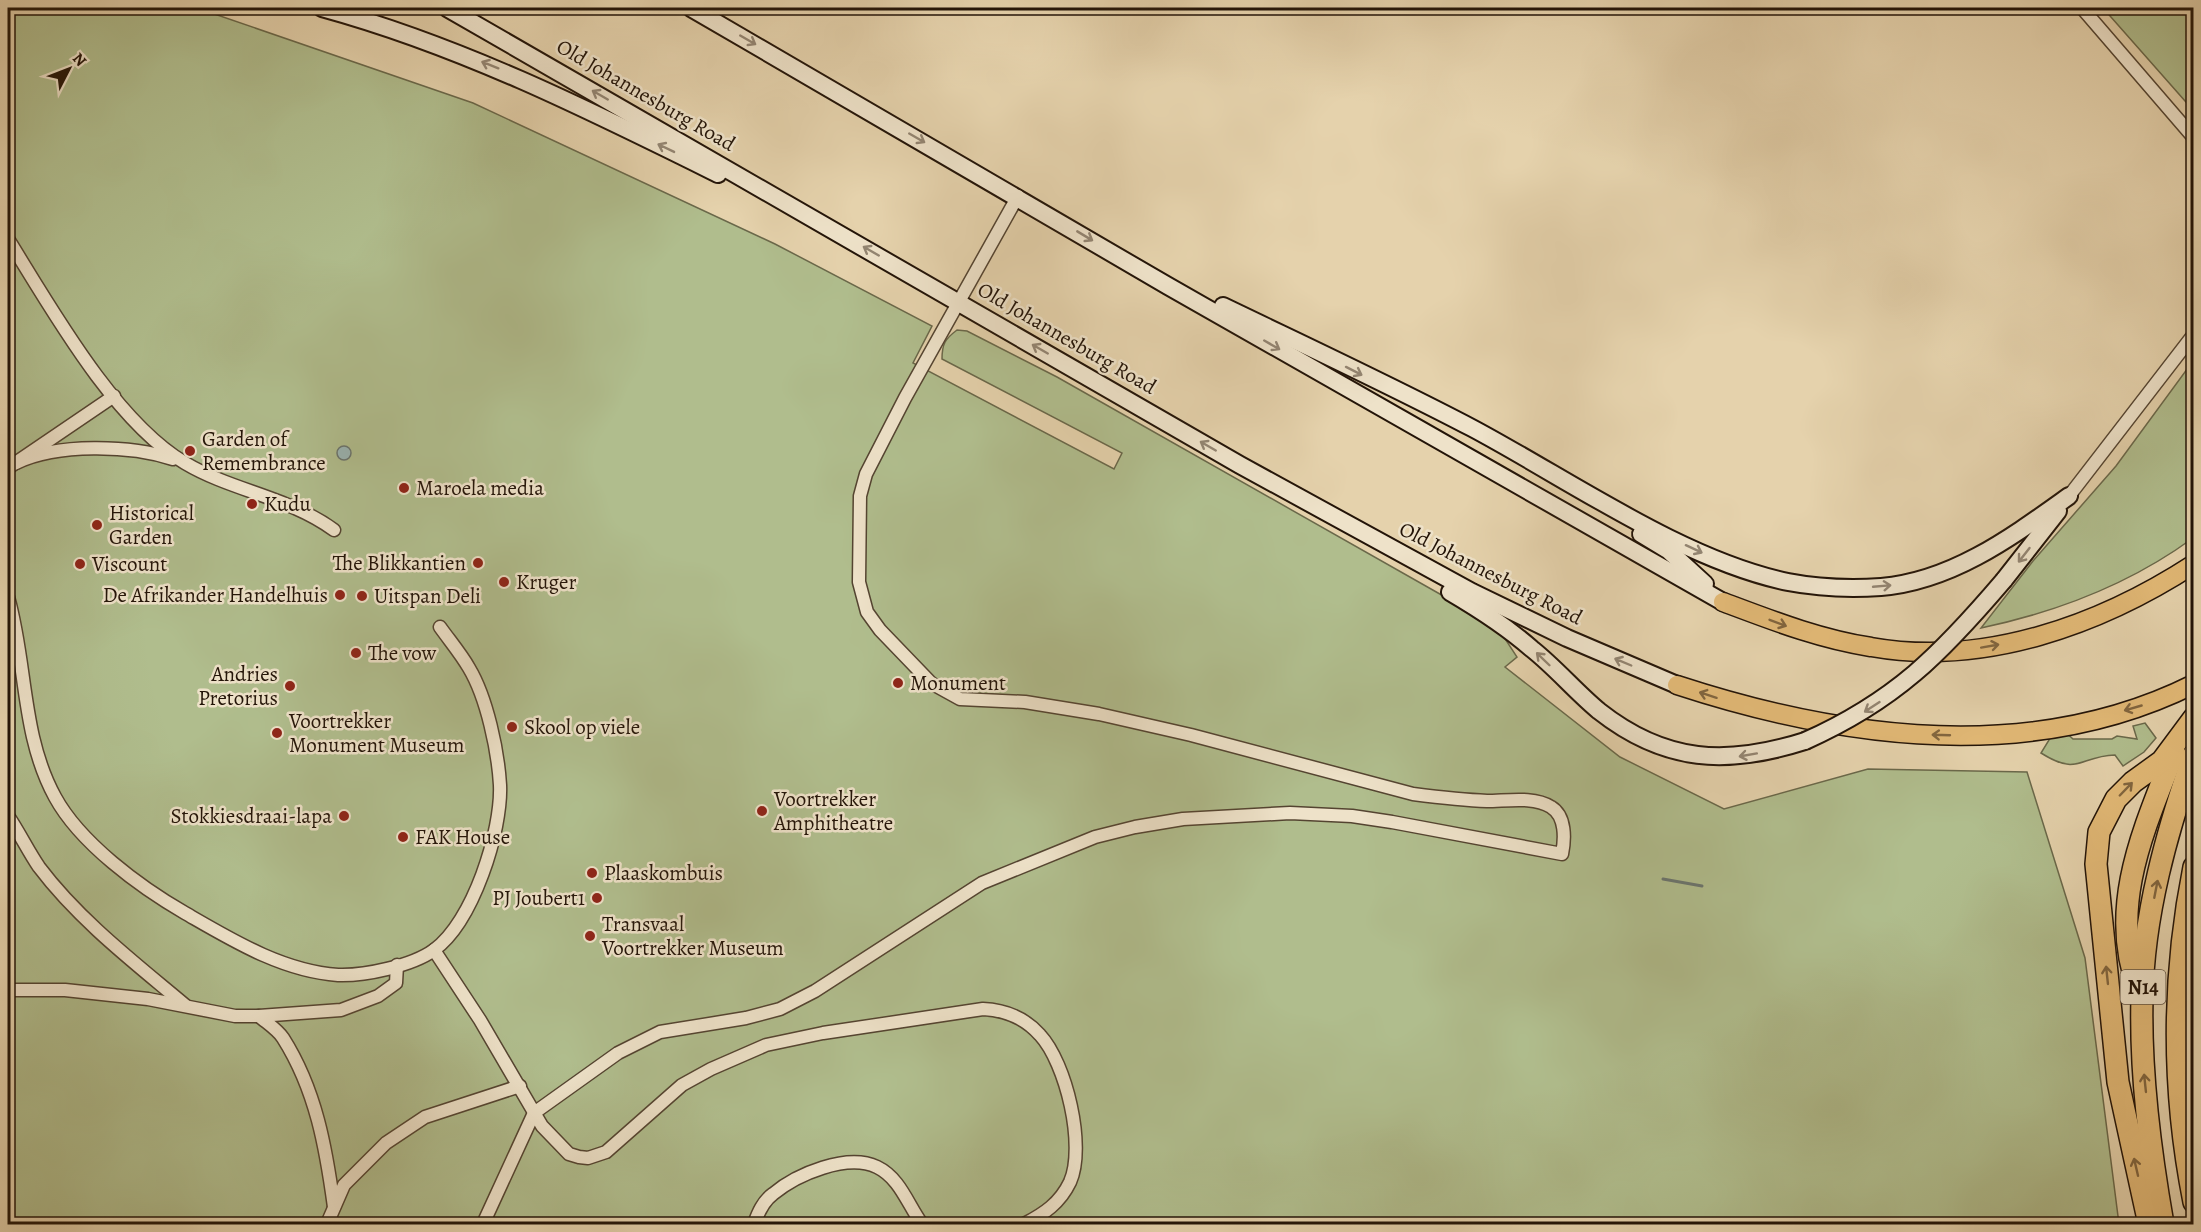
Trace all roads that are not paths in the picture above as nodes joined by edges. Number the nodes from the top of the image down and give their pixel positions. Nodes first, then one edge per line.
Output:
1 (322, 8) edge
2 (447, 8) edge
3 (691, 8) edge
4 (2082, 8) edge
5 (2193, 138) edge
6 (1018, 196) junction
7 (8, 239) edge
8 (850, 240) junction
9 (1168, 286) junction
10 (959, 302) junction
11 (2193, 334) edge
12 (114, 396) junction
13 (1434, 411) junction
14 (185, 463) junction
15 (12, 465) edge
16 (1240, 465) junction
17 (2069, 496) junction
18 (334, 530) dead end
19 (2193, 564) edge
20 (8, 597) edge
21 (1723, 602) junction
22 (440, 627) dead end
23 (1677, 685) joint
24 (2191, 686) edge
25 (2193, 718) edge
26 (2185, 749) edge
27 (8, 816) edge
28 (2193, 867) edge
29 (434, 950) junction
30 (397, 965) junction
31 (8, 990) edge
32 (186, 1006) junction
33 (260, 1016) junction
34 (520, 1086) junction
35 (534, 1113) junction
36 (2193, 1202) edge
37 (334, 1208) junction
38 (327, 1224) edge
39 (483, 1224) edge
40 (754, 1224) edge
41 (922, 1224) edge
42 (1024, 1224) edge
43 (2148, 1224) edge
44 (2163, 1224) edge

8 -> 1 main road
8 -> 2 main road, Old Johannesburg Road
3 -> 6 main road
4 - 5 street
6 -> 9 main road
6 - 10 street
7 - 12 street
10 -> 8 main road, Old Johannesburg Road
9 -> 13 main road
9 -> 21 main road
16 -> 10 main road, Old Johannesburg Road
10 - 35 street
11 - 17 street
12 - 14 street
12 - 15 street
13 -> 17 main road
13 - 21 main road
14 - 15 street
14 - 18 street
17 -> 16 main road, bridge
23 -> 16 main road, Old Johannesburg Road
21 -> 19 main road
20 - 30 street
22 - 29 street
24 -> 23 main road
25 - 26 highway
43 -> 26 highway
44 -> 26 highway, N14
27 - 32 street
28 - 36 highway, N14
29 - 30 street
29 - 34 street
30 - 33 street
31 - 32 street
32 - 33 street
33 - 37 street
34 - 35 street
34 - 37 street
35 - 39 street
35 - 42 street
37 - 38 street
40 - 41 street

